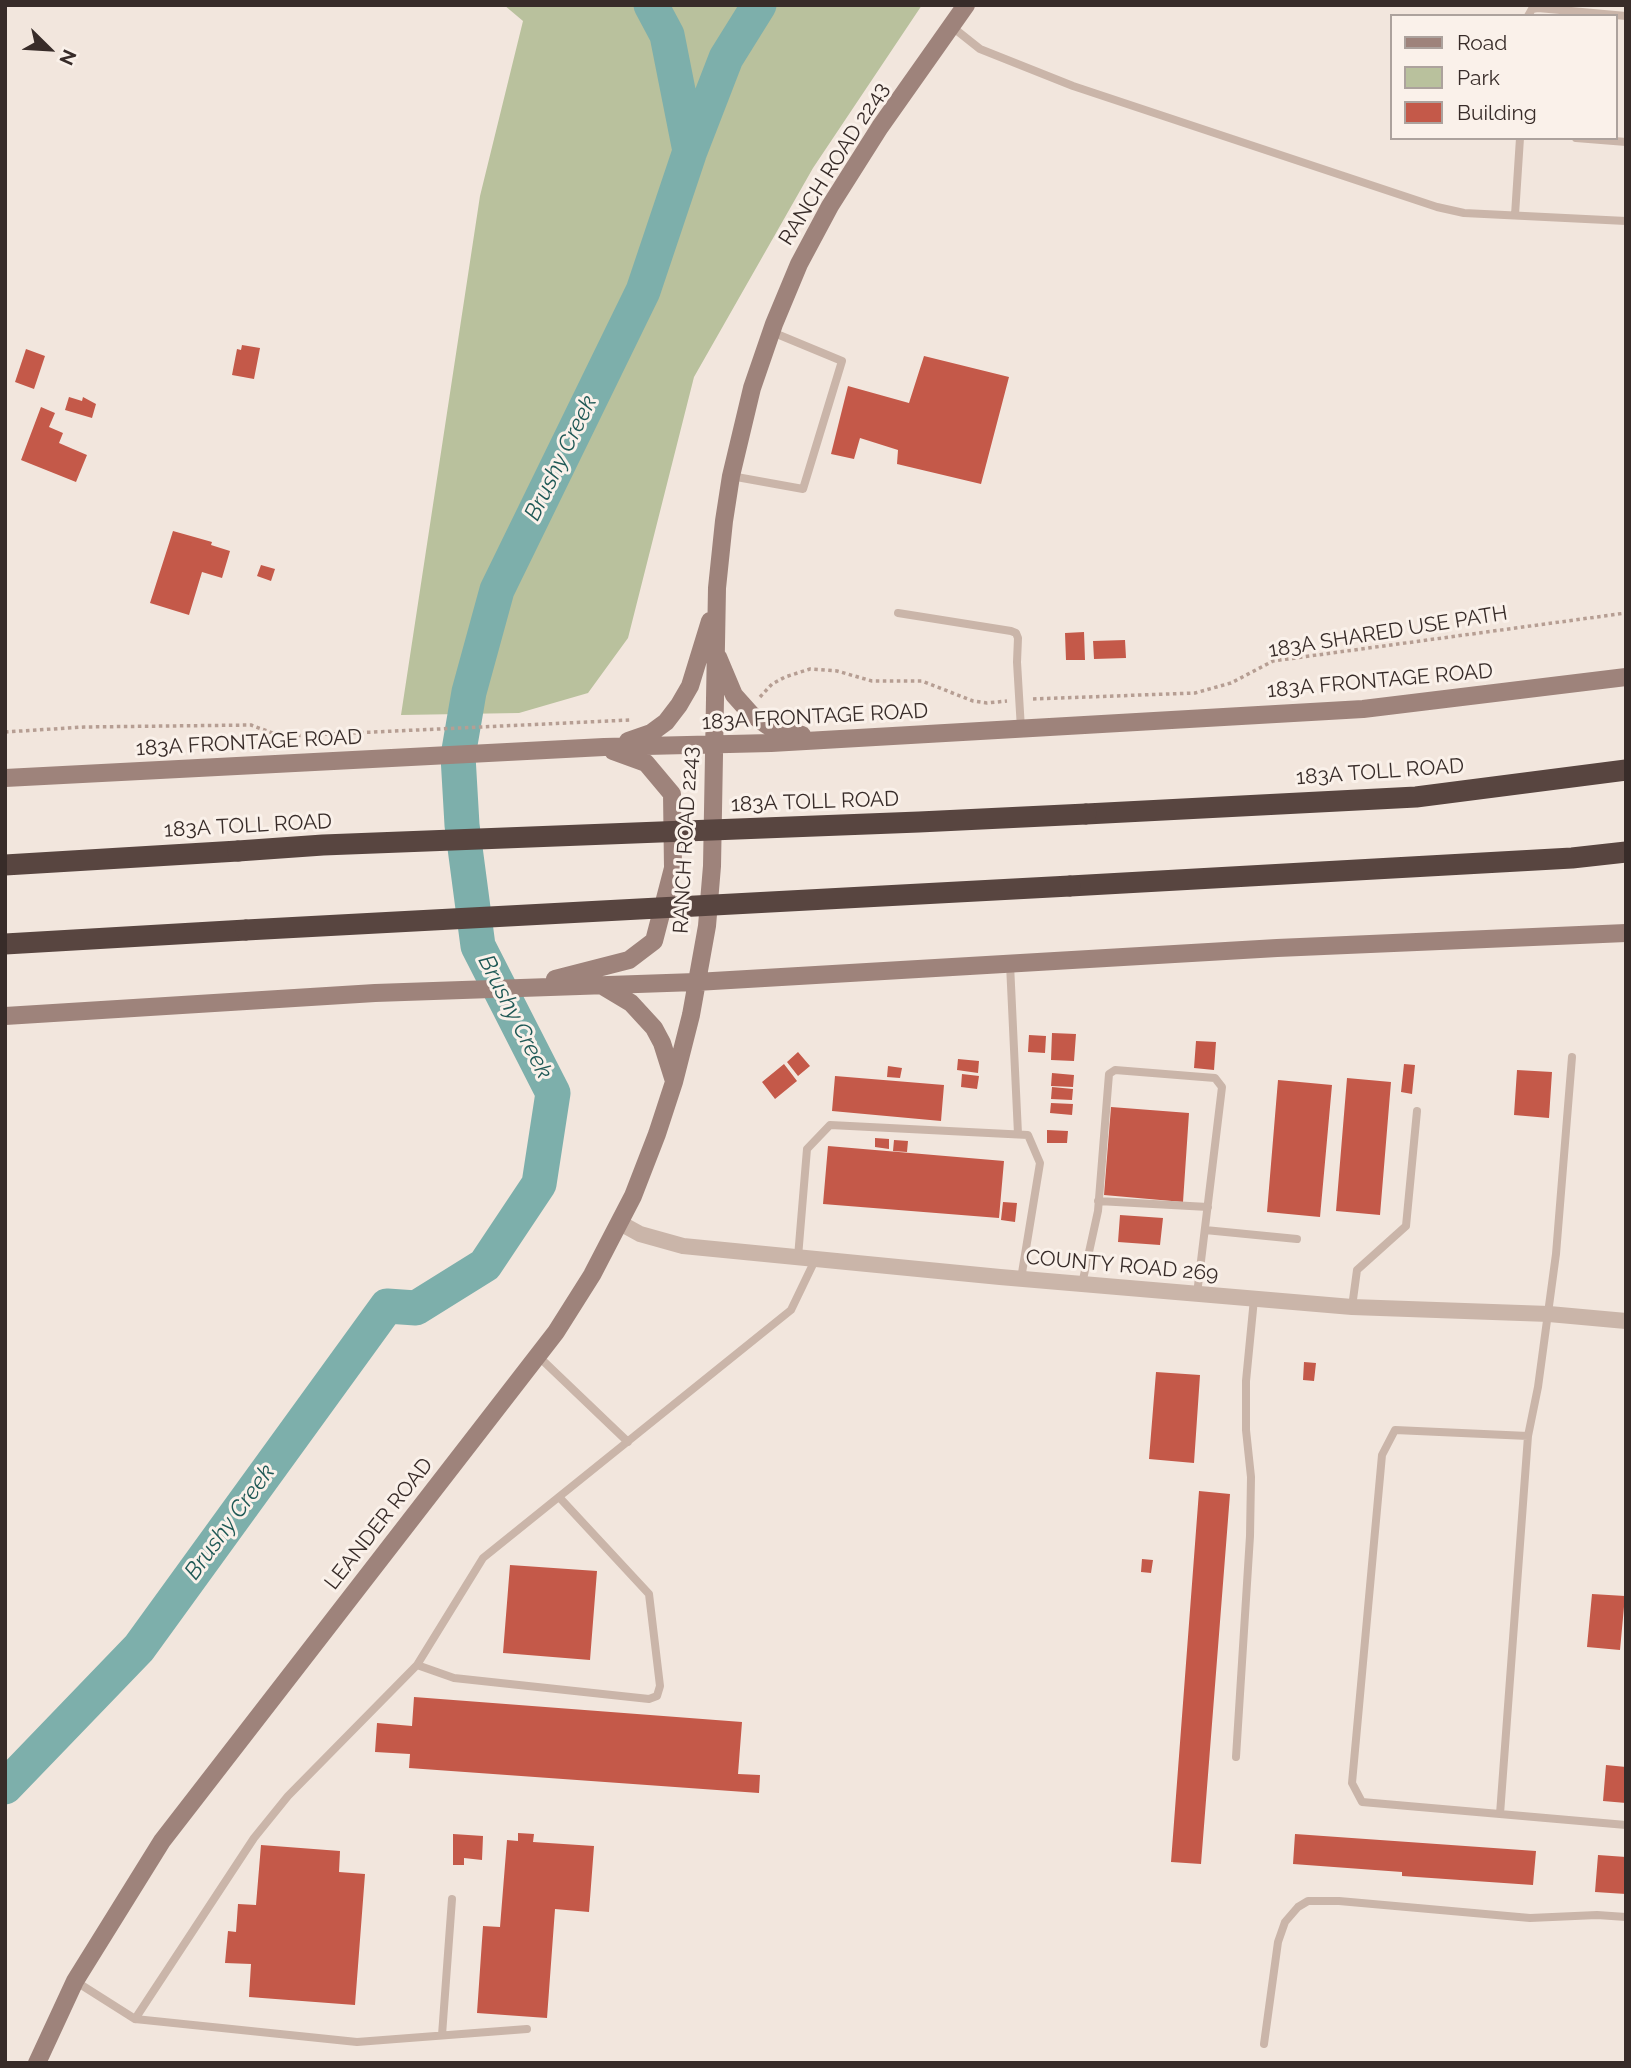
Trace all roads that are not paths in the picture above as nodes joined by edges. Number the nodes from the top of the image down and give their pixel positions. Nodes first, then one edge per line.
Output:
1 (966, 5) edge
2 (1529, 14) edge
3 (1604, 14) edge
4 (951, 26) junction
5 (1520, 140) edge
6 (1601, 140) edge
7 (1626, 142) edge
8 (1515, 215) junction
9 (1626, 221) edge
10 (772, 332) junction
11 (732, 476) junction
12 (716, 599) junction
13 (898, 613) dead end
14 (715, 652) junction
15 (1626, 677) edge
16 (1021, 729) junction
17 (833, 740) junction
18 (714, 745) junction
19 (604, 747) junction
20 (1626, 770) edge
21 (5, 778) edge
22 (1626, 852) edge
23 (5, 865) edge
24 (1626, 933) edge
25 (5, 944) edge
26 (1010, 964) junction
27 (595, 980) junction
28 (696, 982) junction
29 (5, 1016) edge
30 (1572, 1057) dead end
31 (674, 1082) junction
32 (1417, 1111) dead end
33 (1018, 1134) junction
34 (1098, 1201) junction
35 (1208, 1207) junction
36 (620, 1223) junction
37 (1205, 1230) junction
38 (1297, 1239) dead end
39 (798, 1257) junction
40 (816, 1258) junction
41 (1021, 1279) junction
42 (1082, 1284) junction
43 (1197, 1294) junction
44 (1254, 1299) junction
45 (1352, 1307) junction
46 (1549, 1314) junction
47 (1626, 1321) edge
48 (537, 1355) junction
49 (1528, 1436) junction
50 (628, 1441) junction
51 (559, 1497) junction
52 (417, 1665) junction
53 (1236, 1757) dead end
54 (1500, 1814) junction
55 (1626, 1825) edge
56 (452, 1899) dead end
57 (1626, 1917) edge
58 (75, 1981) junction
59 (135, 2019) junction
60 (527, 2029) dead end
61 (442, 2035) junction
62 (1264, 2044) dead end
63 (37, 2063) edge

1 - 4 main road, RANCH ROAD 2243
2 - 3 lane
4 - 8 lane
4 - 10 main road, RANCH ROAD 2243
5 - 8 lane
6 - 7 lane
8 - 9 lane
10 - 11 main road, RANCH ROAD 2243
10 - 11 lane
11 - 12 main road, RANCH ROAD 2243
12 - 14 main road, RANCH ROAD 2243
12 - 19 main road
13 - 16 lane
14 - 17 main road
14 - 18 main road, RANCH ROAD 2243
15 - 16 main road, 183A FRONTAGE ROAD
16 - 17 main road, 183A FRONTAGE ROAD
17 - 18 main road, 183A FRONTAGE ROAD
18 - 19 main road, 183A FRONTAGE ROAD
18 - 28 main road, RANCH ROAD 2243
19 - 21 main road, 183A FRONTAGE ROAD
19 - 27 main road
20 - 23 highway, 183A TOLL ROAD, bridge
22 - 25 highway, bridge
24 - 26 main road
26 - 28 main road
26 - 33 lane
27 - 28 main road
27 - 29 main road
27 - 31 main road
28 - 31 main road, LEANDER ROAD
30 - 46 lane
31 - 36 main road, LEANDER ROAD
32 - 45 lane
33 - 39 lane
33 - 41 lane
34 - 35 lane
34 - 35 lane
34 - 42 lane
35 - 37 lane
36 - 39 street, COUNTY ROAD 269
36 - 48 main road, LEANDER ROAD
37 - 38 lane
37 - 43 lane
39 - 40 street, COUNTY ROAD 269
40 - 41 street, COUNTY ROAD 269
40 - 50 lane
41 - 42 street, COUNTY ROAD 269
42 - 43 street, COUNTY ROAD 269
43 - 44 street, COUNTY ROAD 269
44 - 45 street, COUNTY ROAD 269
44 - 53 lane
45 - 46 street, COUNTY ROAD 269
46 - 47 street, COUNTY ROAD 269
46 - 49 lane
48 - 50 lane
48 - 58 main road, LEANDER ROAD
49 - 54 lane
49 - 54 lane
50 - 51 lane
51 - 52 lane
51 - 52 lane
52 - 59 lane
54 - 55 lane
56 - 61 lane
57 - 62 lane
58 - 59 lane
58 - 63 main road, LEANDER ROAD
59 - 61 lane
60 - 61 lane

